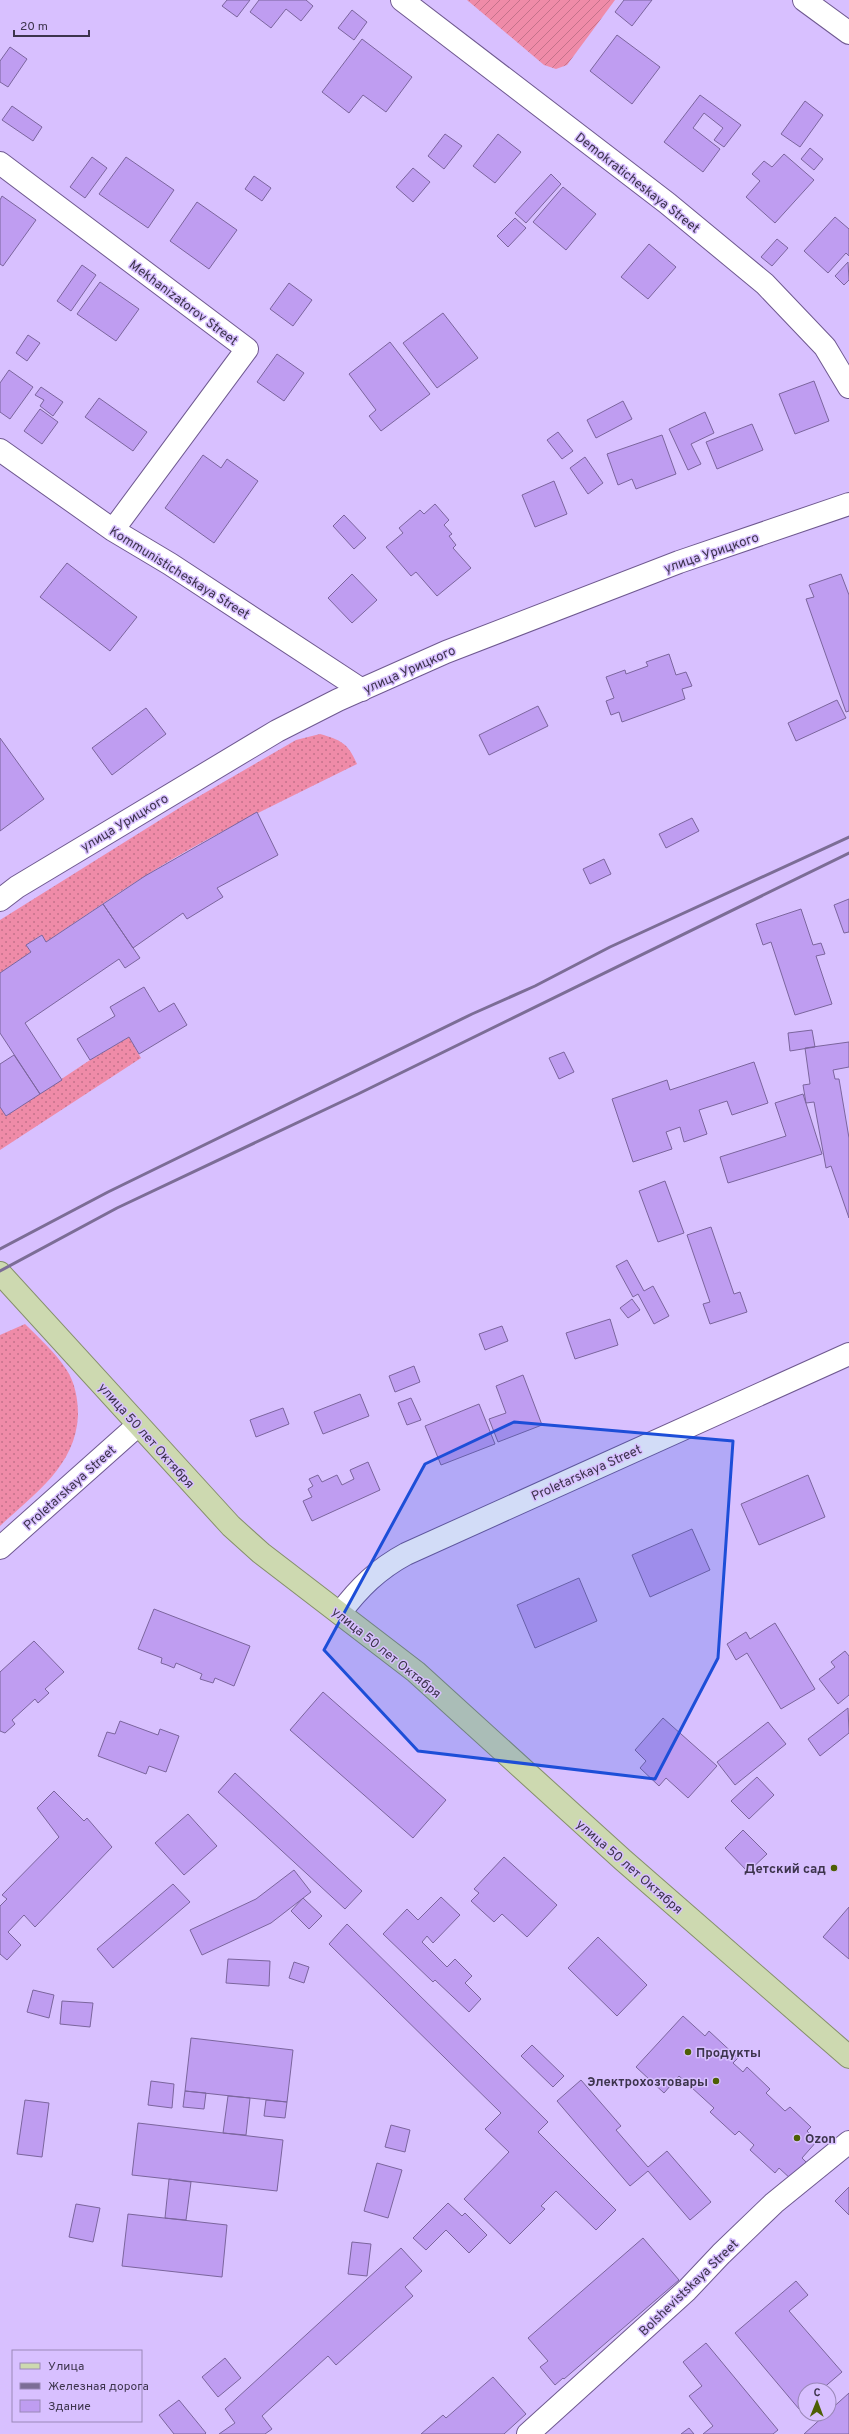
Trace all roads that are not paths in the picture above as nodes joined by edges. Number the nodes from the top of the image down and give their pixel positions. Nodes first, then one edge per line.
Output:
1 (402, 0) edge
2 (804, 0) edge
3 (849, 33) edge
4 (0, 162) edge
5 (849, 387) edge
6 (0, 450) edge
7 (849, 504) edge
8 (113, 530) junction
9 (362, 690) junction
10 (0, 900) edge
11 (0, 1273) edge
12 (849, 1354) edge
13 (137, 1426) junction
14 (0, 1548) edge
15 (340, 1613) junction
16 (849, 2058) edge
17 (849, 2142) edge
18 (528, 2434) edge

1 - 5 street, Demokraticheskaya Street
2 - 3 street
4 - 8 street, Mekhanizatorov Street
6 - 8 street, Kommunisticheskaya Street
7 - 9 street, улица Урицкого
8 - 9 street, Kommunisticheskaya Street
9 - 10 street, улица Урицкого
11 - 13 main road, улица 50 лет Октября
12 - 15 street, Proletarskaya Street
13 - 14 street, Proletarskaya Street
13 - 15 main road, улица 50 лет Октября
15 - 16 main road, улица 50 лет Октября
17 - 18 street, Bolshevistskaya Street

